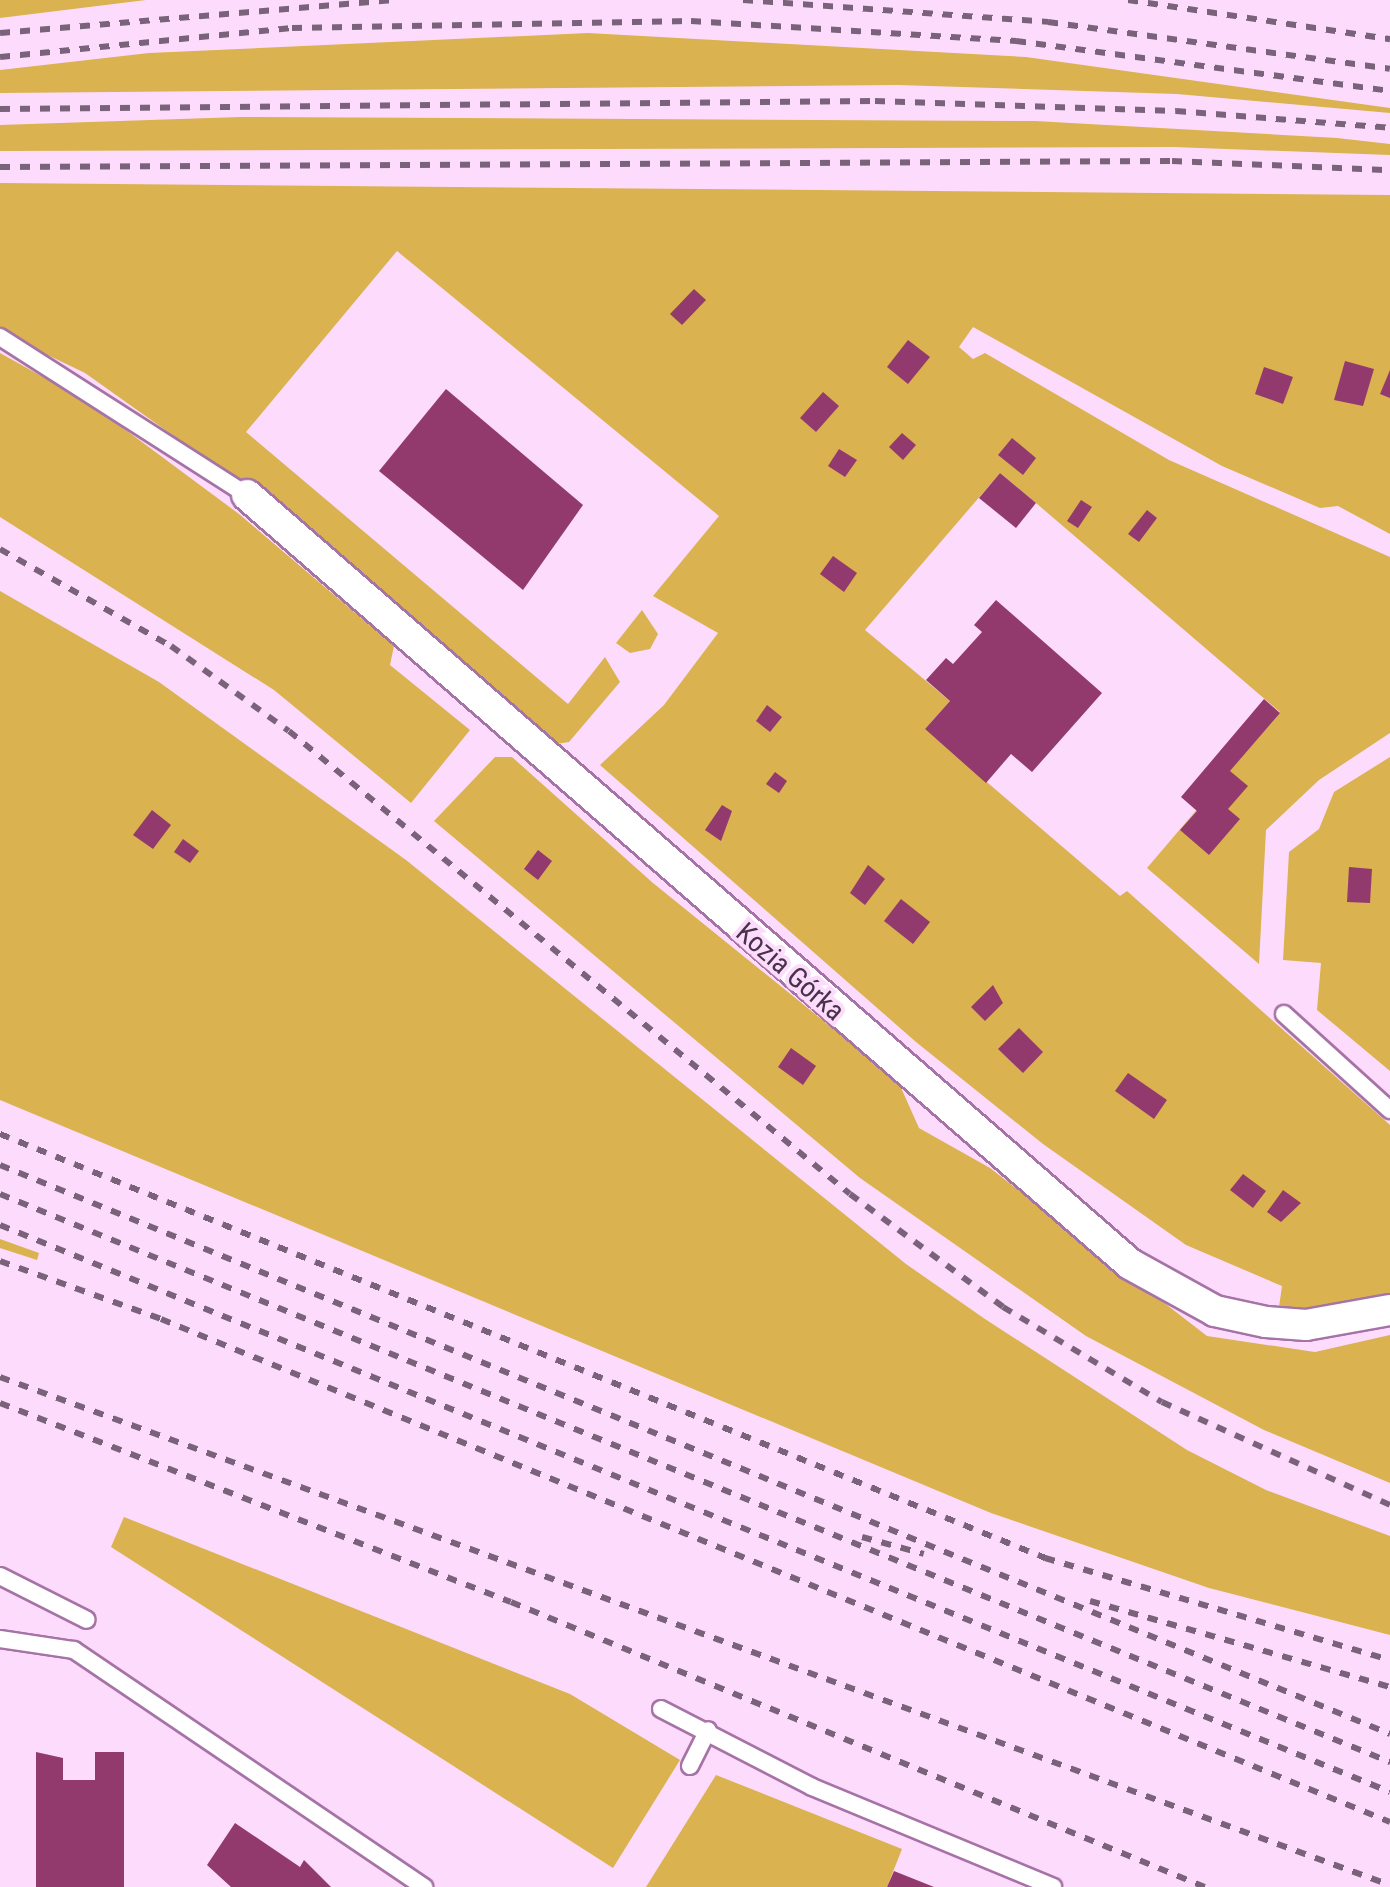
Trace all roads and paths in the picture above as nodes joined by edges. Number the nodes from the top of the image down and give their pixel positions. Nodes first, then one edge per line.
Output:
1 (0, 337) edge
2 (247, 495) joint
3 (1284, 1014) dead end
4 (1390, 1110) edge
5 (1390, 1310) edge
6 (0, 1576) edge
7 (87, 1620) dead end
8 (0, 1639) edge
9 (661, 1709) dead end
10 (708, 1730) junction
11 (690, 1766) dead end
12 (424, 1887) edge
13 (1053, 1887) edge

1 - 2 lane
2 - 5 street, Kozia Górka
3 - 4 lane
6 - 7 lane
8 - 12 lane
9 - 10 lane
10 - 11 lane
10 - 13 lane

